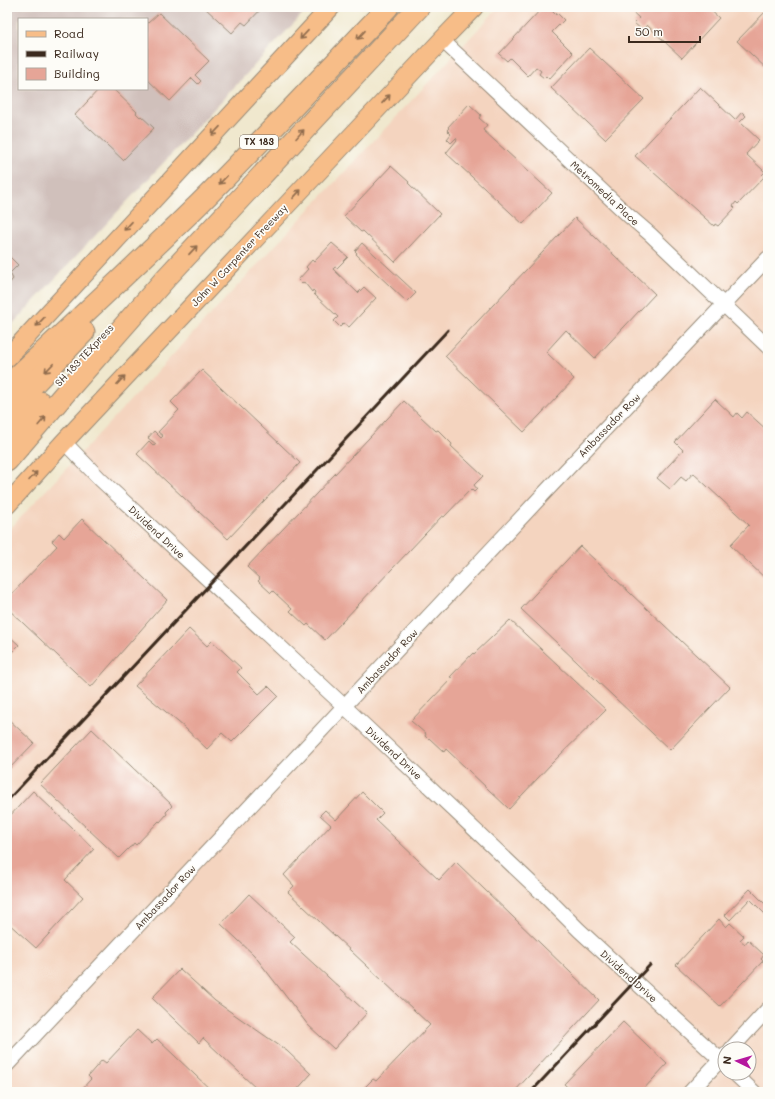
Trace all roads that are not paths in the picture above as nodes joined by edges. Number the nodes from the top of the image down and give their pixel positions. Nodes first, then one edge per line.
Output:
1 (331, 7) edge
2 (388, 7) edge
3 (419, 7) edge
4 (474, 7) edge
5 (442, 40) junction
6 (768, 258) edge
7 (127, 274) junction
8 (166, 278) junction
9 (724, 305) junction
10 (768, 347) edge
11 (7, 358) edge
12 (7, 386) edge
13 (7, 412) edge
14 (7, 438) edge
15 (64, 442) junction
16 (7, 461) edge
17 (7, 505) edge
18 (344, 706) junction
19 (768, 1009) edge
20 (738, 1041) edge
21 (717, 1054) edge
22 (7, 1065) edge
23 (717, 1067) edge
24 (742, 1081) edge
25 (690, 1092) edge
26 (754, 1092) edge

1 -> 11 main road
2 -> 7 highway, TX 183
8 -> 3 highway, TX 183
4 - 5 main road, John W Carpenter Freeway
5 - 9 street, Metromedia Place
15 -> 5 main road, John W Carpenter Freeway
6 - 9 street, Ambassador Row
7 - 12 highway, TX 183
7 -> 13 highway, SH 183 TEXpress
8 - 14 highway, SH 183 TEXpress
16 -> 8 highway, TX 183
9 - 10 street, Metromedia Place
9 - 18 street, Ambassador Row
17 -> 15 main road, John W Carpenter Freeway
15 - 18 street, Dividend Drive
18 - 21 street, Dividend Drive
18 - 22 street, Ambassador Row
19 - 20 street
23 - 25 street
24 - 26 street

